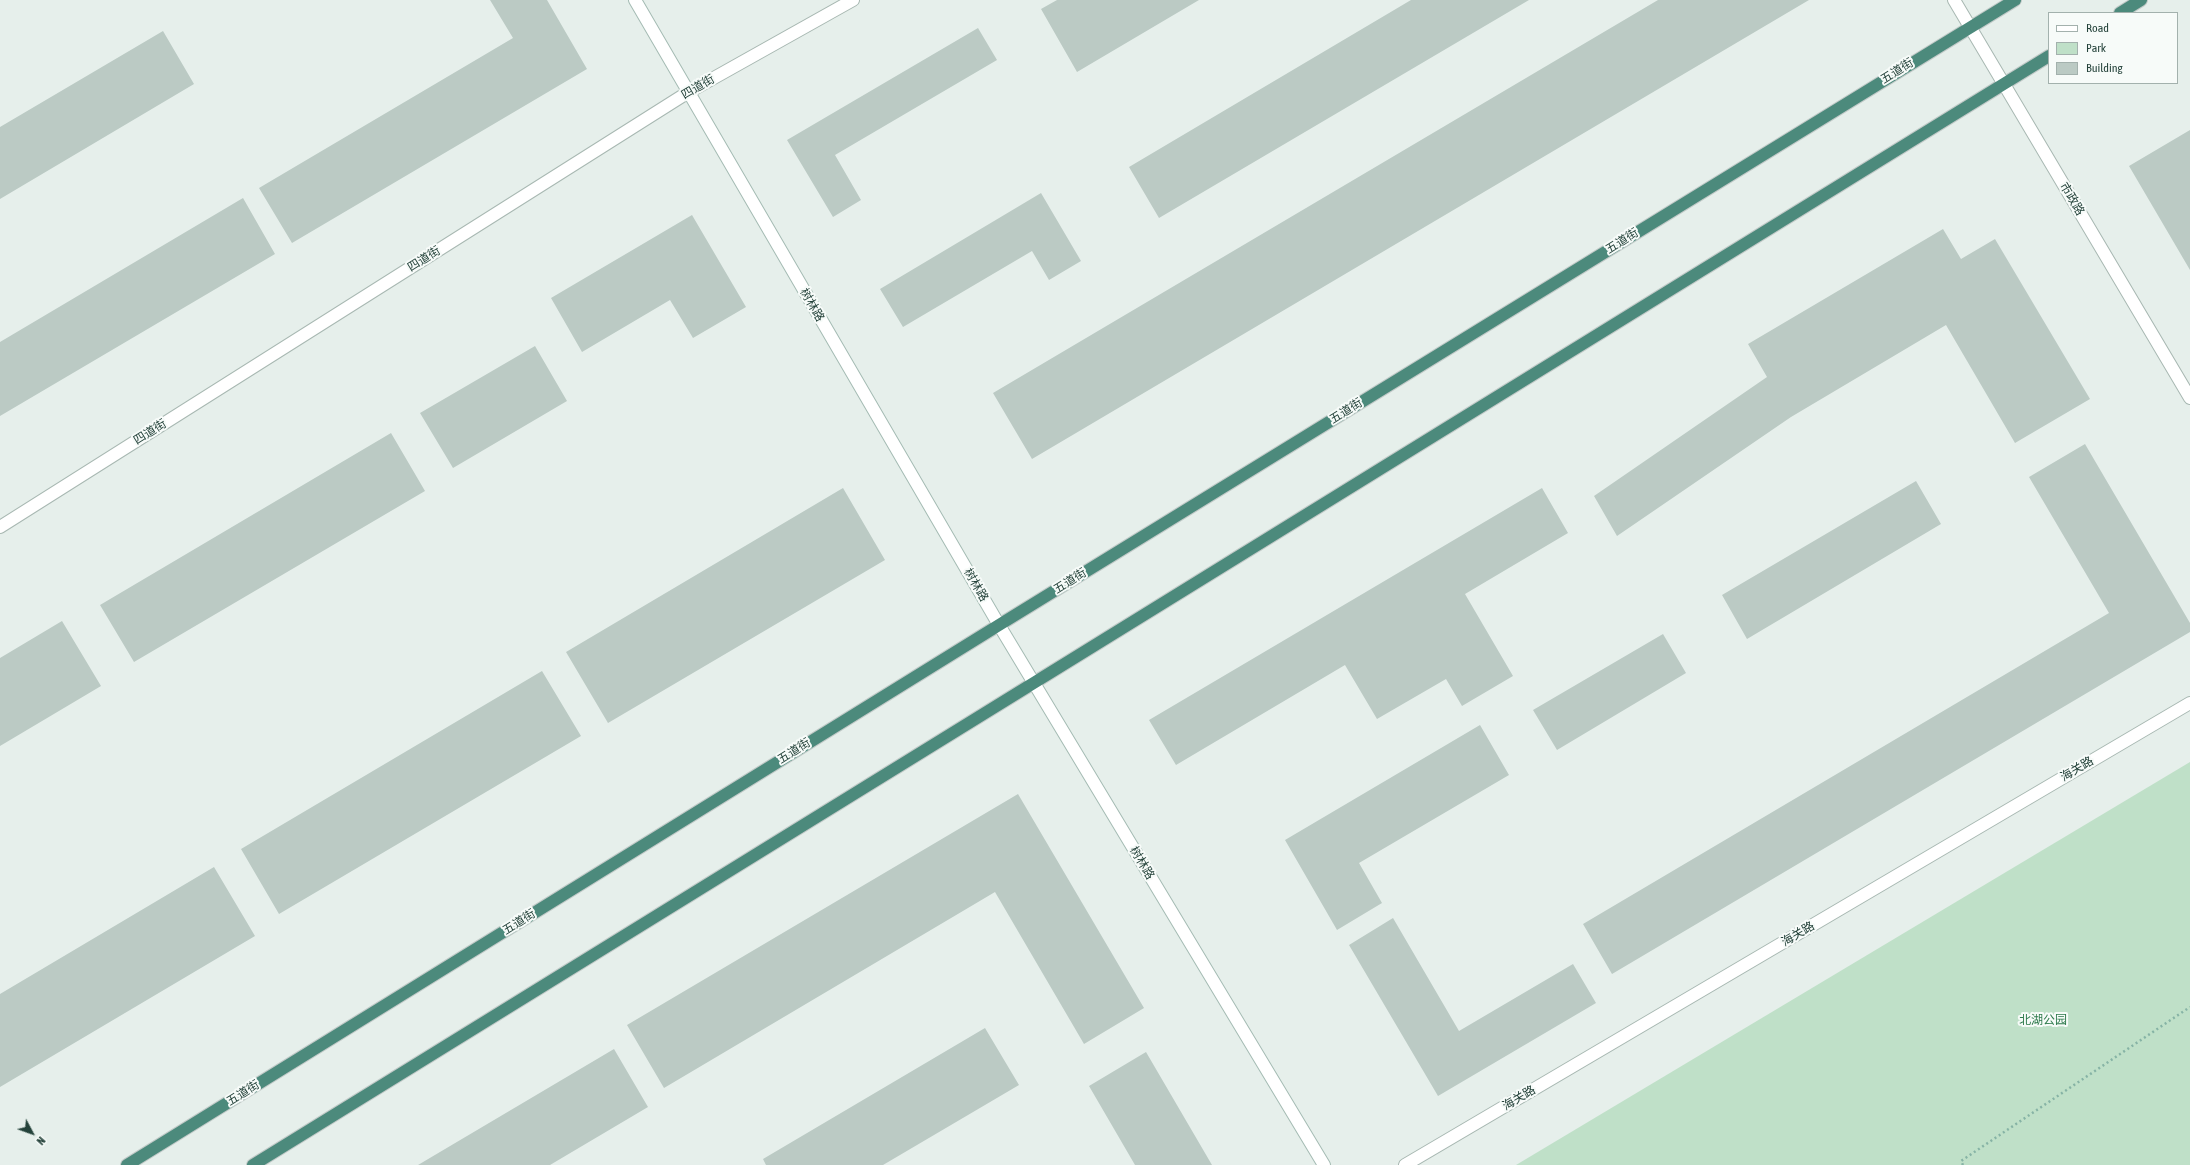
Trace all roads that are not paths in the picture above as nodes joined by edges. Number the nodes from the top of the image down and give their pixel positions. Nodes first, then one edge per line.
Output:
1 (635, 0) edge
2 (853, 0) edge
3 (1954, 0) edge
4 (2015, 0) edge
5 (2141, 0) edge
6 (2122, 12) edge
7 (1970, 26) junction
8 (2048, 57) edge
9 (2004, 83) junction
10 (688, 93) junction
11 (2190, 398) edge
12 (0, 527) edge
13 (999, 625) junction
14 (1034, 683) junction
15 (2190, 703) edge
16 (127, 1165) edge
17 (253, 1165) edge
18 (1324, 1165) edge
19 (1405, 1165) edge

1 - 10 street, 树林路
2 - 10 street, 四道街
3 - 7 street, 市政路
4 - 7 highway, 五道街
5 - 6 highway
7 - 9 street, 市政路
7 - 13 highway, 五道街
8 - 9 highway
9 - 11 street, 市政路
9 - 14 highway
10 - 12 street, 四道街
10 - 13 street, 树林路
13 - 14 street, 树林路
13 - 16 highway, 五道街
14 - 17 highway
14 - 18 street, 树林路
15 - 19 street, 海关路

